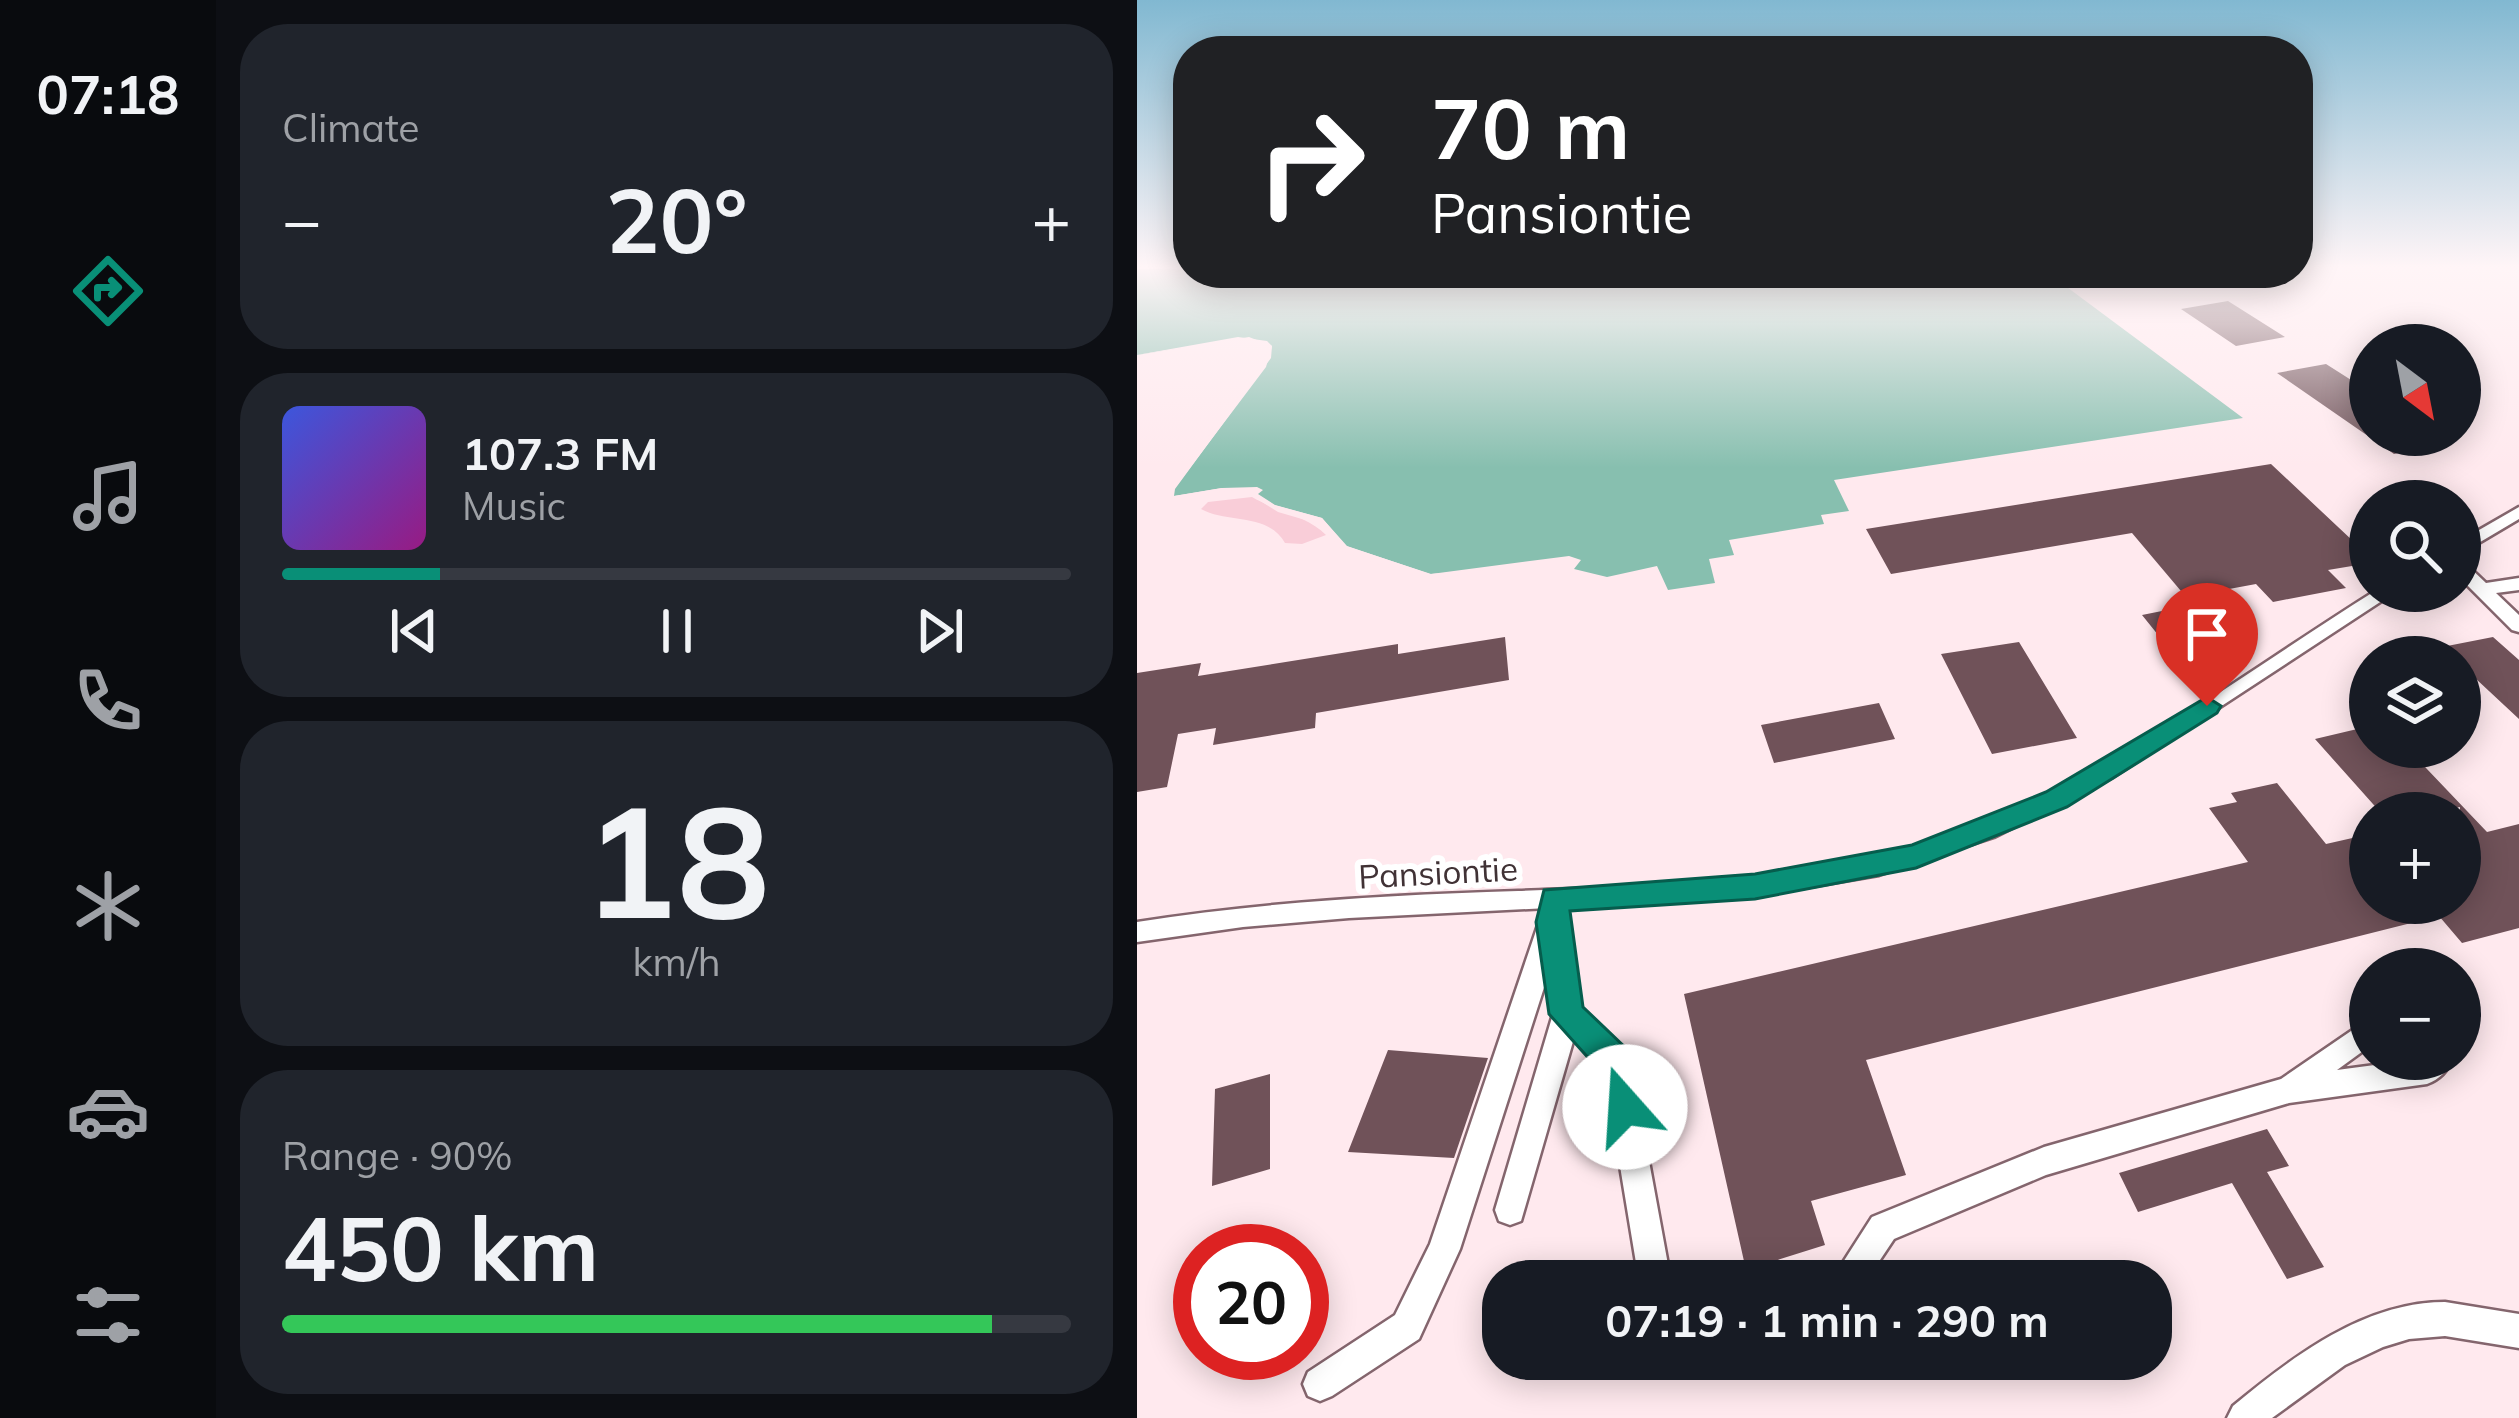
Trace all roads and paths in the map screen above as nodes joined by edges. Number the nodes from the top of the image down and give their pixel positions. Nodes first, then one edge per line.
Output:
1 (2519, 512) edge
2 (2481, 536) edge
3 (2519, 584) edge
4 (2481, 589) joint
5 (2356, 612) edge
6 (2519, 626) edge
7 (1554, 910) junction
8 (1137, 932) edge
9 (1567, 1014) junction
10 (2349, 1046) edge
11 (2362, 1080) edge
12 (2289, 1090) junction
13 (1511, 1210) dead end
14 (1651, 1260) edge
15 (1861, 1260) edge
16 (2519, 1331) edge
17 (1321, 1384) dead end
18 (2245, 1418) edge

1 - 2 street
3 - 4 street
4 - 6 street
5 - 7 street, Pansiontie
7 - 8 street, Pansiontie
7 - 9 street
7 - 17 street
9 - 13 street
9 - 14 street
10 - 12 street
11 - 12 street
12 - 15 street
16 - 18 street

